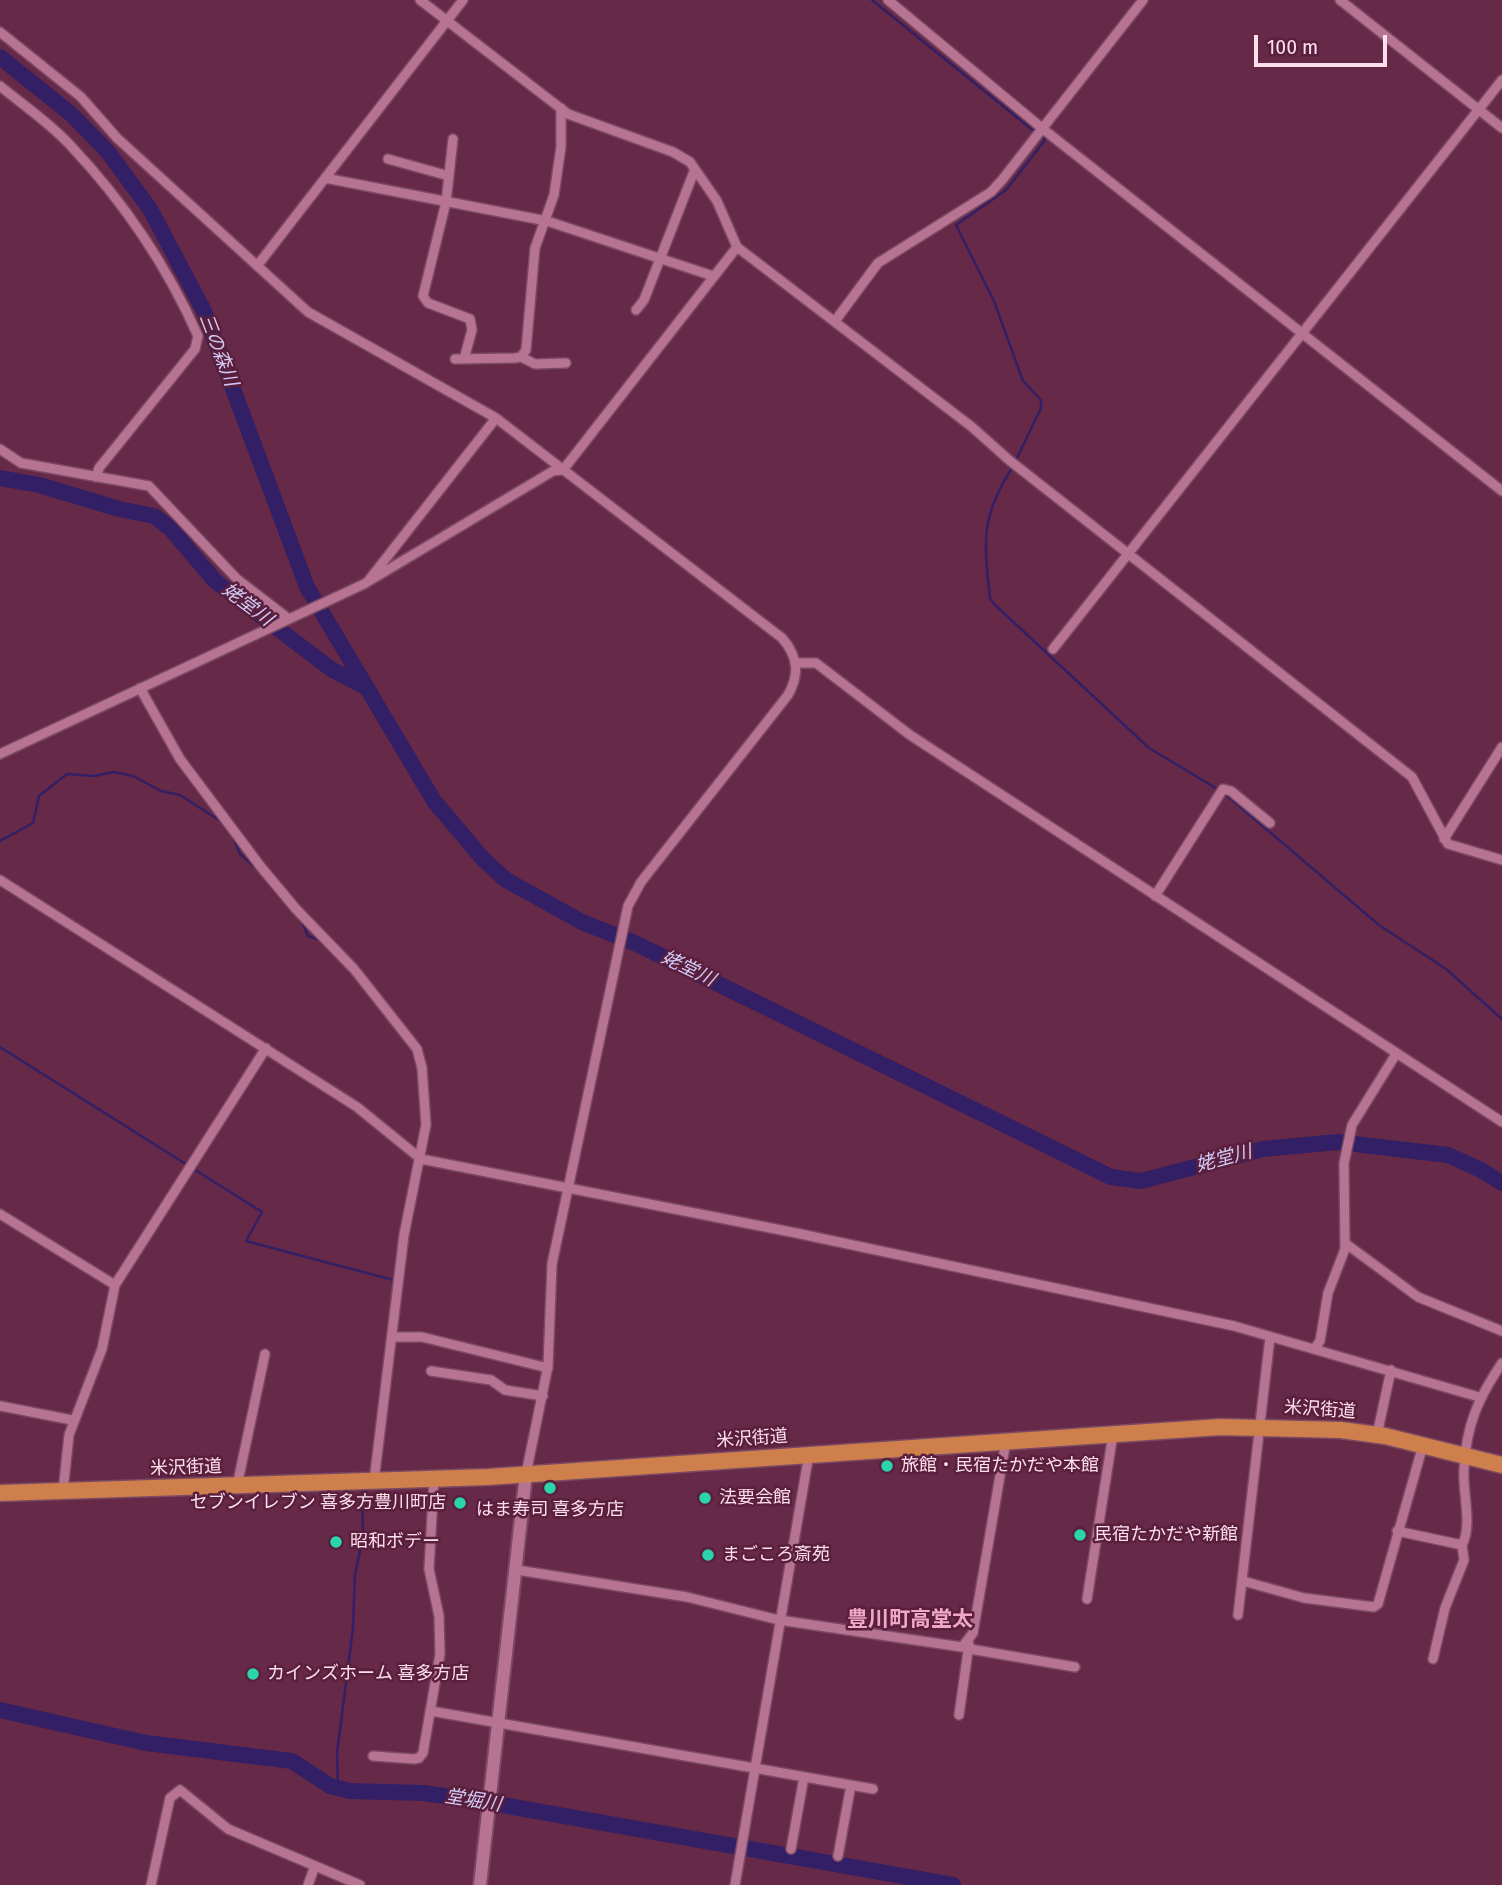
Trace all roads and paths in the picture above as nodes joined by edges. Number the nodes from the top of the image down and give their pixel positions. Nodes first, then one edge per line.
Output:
1 (420, 0) edge
2 (463, 0) edge
3 (888, 0) edge
4 (1143, 0) edge
5 (1340, 0) edge
6 (446, 20) junction
7 (0, 32) edge
8 (1502, 80) edge
9 (0, 86) edge
10 (561, 108) junction
11 (1479, 109) junction
12 (1502, 128) edge
13 (1043, 129) junction
14 (453, 139) dead end
15 (388, 159) dead end
16 (695, 169) junction
17 (449, 176) junction
18 (325, 178) junction
19 (446, 202) junction
20 (547, 221) junction
21 (737, 247) junction
22 (659, 257) junction
23 (257, 266) junction
24 (713, 276) junction
25 (636, 310) dead end
26 (835, 321) junction
27 (1301, 333) junction
28 (521, 357) junction
29 (566, 363) dead end
30 (496, 418) junction
31 (0, 449) edge
32 (563, 470) junction
33 (96, 477) junction
34 (1502, 491) edge
35 (1129, 555) junction
36 (368, 582) junction
37 (287, 620) junction
38 (1053, 649) dead end
39 (796, 663) junction
40 (140, 688) junction
41 (1502, 747) edge
42 (0, 754) edge
43 (1270, 823) dead end
44 (1444, 839) junction
45 (1502, 860) edge
46 (0, 880) edge
47 (1155, 896) junction
48 (266, 1048) junction
49 (1396, 1054) junction
50 (1502, 1122) edge
51 (421, 1159) junction
52 (570, 1189) junction
53 (0, 1214) edge
54 (1345, 1243) junction
55 (115, 1285) junction
56 (1502, 1331) edge
57 (393, 1337) junction
58 (1270, 1337) junction
59 (1314, 1349) junction
60 (265, 1353) dead end
61 (1502, 1363) edge
62 (548, 1368) junction
63 (1391, 1370) junction
64 (431, 1371) dead end
65 (543, 1396) junction
66 (1479, 1397) junction
67 (0, 1406) edge
68 (72, 1420) dead end
69 (1260, 1426) junction
70 (1113, 1434) junction
71 (1377, 1435) junction
72 (1006, 1441) junction
73 (1423, 1445) junction
74 (809, 1454) junction
75 (1465, 1455) junction
76 (1502, 1465) edge
77 (526, 1474) junction
78 (434, 1479) junction
79 (374, 1481) junction
80 (237, 1486) junction
81 (63, 1491) junction
82 (0, 1493) edge
83 (1397, 1531) junction
84 (1462, 1545) junction
85 (517, 1570) junction
86 (1243, 1581) junction
87 (1087, 1598) dead end
88 (1238, 1615) dead end
89 (779, 1620) junction
90 (969, 1645) junction
91 (1433, 1659) dead end
92 (1075, 1667) dead end
93 (430, 1712) junction
94 (959, 1715) dead end
95 (501, 1723) junction
96 (373, 1756) dead end
97 (755, 1768) junction
98 (804, 1777) junction
99 (850, 1785) junction
100 (873, 1789) dead end
101 (791, 1849) dead end
102 (838, 1856) dead end
103 (315, 1866) junction
104 (151, 1885) edge
105 (308, 1885) edge
106 (360, 1885) edge
107 (480, 1885) edge
108 (736, 1885) edge

1 - 6 street
2 - 6 street
3 - 13 street
4 - 13 street
5 - 11 street
6 - 10 street
6 - 18 street
7 - 23 street
8 - 11 street
9 - 33 street
10 - 16 street
10 - 20 street
11 - 12 street
11 - 27 street
13 - 26 street
13 - 27 street
14 - 17 street
15 - 17 street
16 - 21 street
16 - 22 street
17 - 19 street
18 - 19 street
18 - 23 street
19 - 20 street
19 - 28 street
20 - 22 street
20 - 28 street
21 - 24 street
21 - 26 street
22 - 24 street
22 - 25 street
23 - 30 street
24 - 32 street
26 - 35 street
27 - 34 street
27 - 35 street
28 - 29 street
30 - 32 street
30 - 36 street
31 - 33 street
32 - 36 street
32 - 39 street
33 - 37 street
35 - 38 street
35 - 44 street
36 - 37 street
37 - 40 street
39 - 47 street
39 - 52 street
40 - 42 street
40 - 51 street
41 - 44 street
43 - 47 street
44 - 45 street
46 - 48 street
47 - 49 street
48 - 51 street
48 - 55 street
49 - 50 street
49 - 54 street
51 - 52 street
51 - 57 street
52 - 58 street
52 - 62 street
53 - 55 street
54 - 56 street
54 - 59 street
55 - 81 street
57 - 62 street
57 - 79 street
58 - 59 street
58 - 69 street
59 - 63 street
60 - 80 street
61 - 66 street
62 - 65 street
63 - 66 street
63 - 71 street
64 - 65 street
65 - 77 street
66 - 75 street
67 - 68 street
69 - 70 highway, 米沢街道
69 - 71 highway, 米沢街道
69 - 86 street
70 - 72 highway, 米沢街道
70 - 87 street
71 - 73 highway, 米沢街道
72 - 74 highway, 米沢街道
72 - 90 street
73 - 75 highway, 米沢街道
73 - 83 street
74 - 77 highway, 米沢街道
74 - 89 street
75 - 76 highway, 米沢街道
75 - 84 street
77 - 78 highway, 米沢街道
77 - 85 street
78 - 79 highway, 米沢街道
78 - 93 street
79 - 80 highway, 米沢街道
80 - 81 highway, 米沢街道
81 - 82 highway, 米沢街道
83 - 84 street
83 - 86 street
84 - 91 street
85 - 89 street
85 - 95 street
86 - 88 street
89 - 90 street
89 - 97 street
90 - 92 street
90 - 94 street
93 - 95 street
93 - 96 street
95 - 97 street
95 - 107 street
97 - 98 street
97 - 108 street
98 - 99 street
98 - 101 street
99 - 100 street
99 - 102 street
103 - 104 street
103 - 105 street
103 - 106 street

